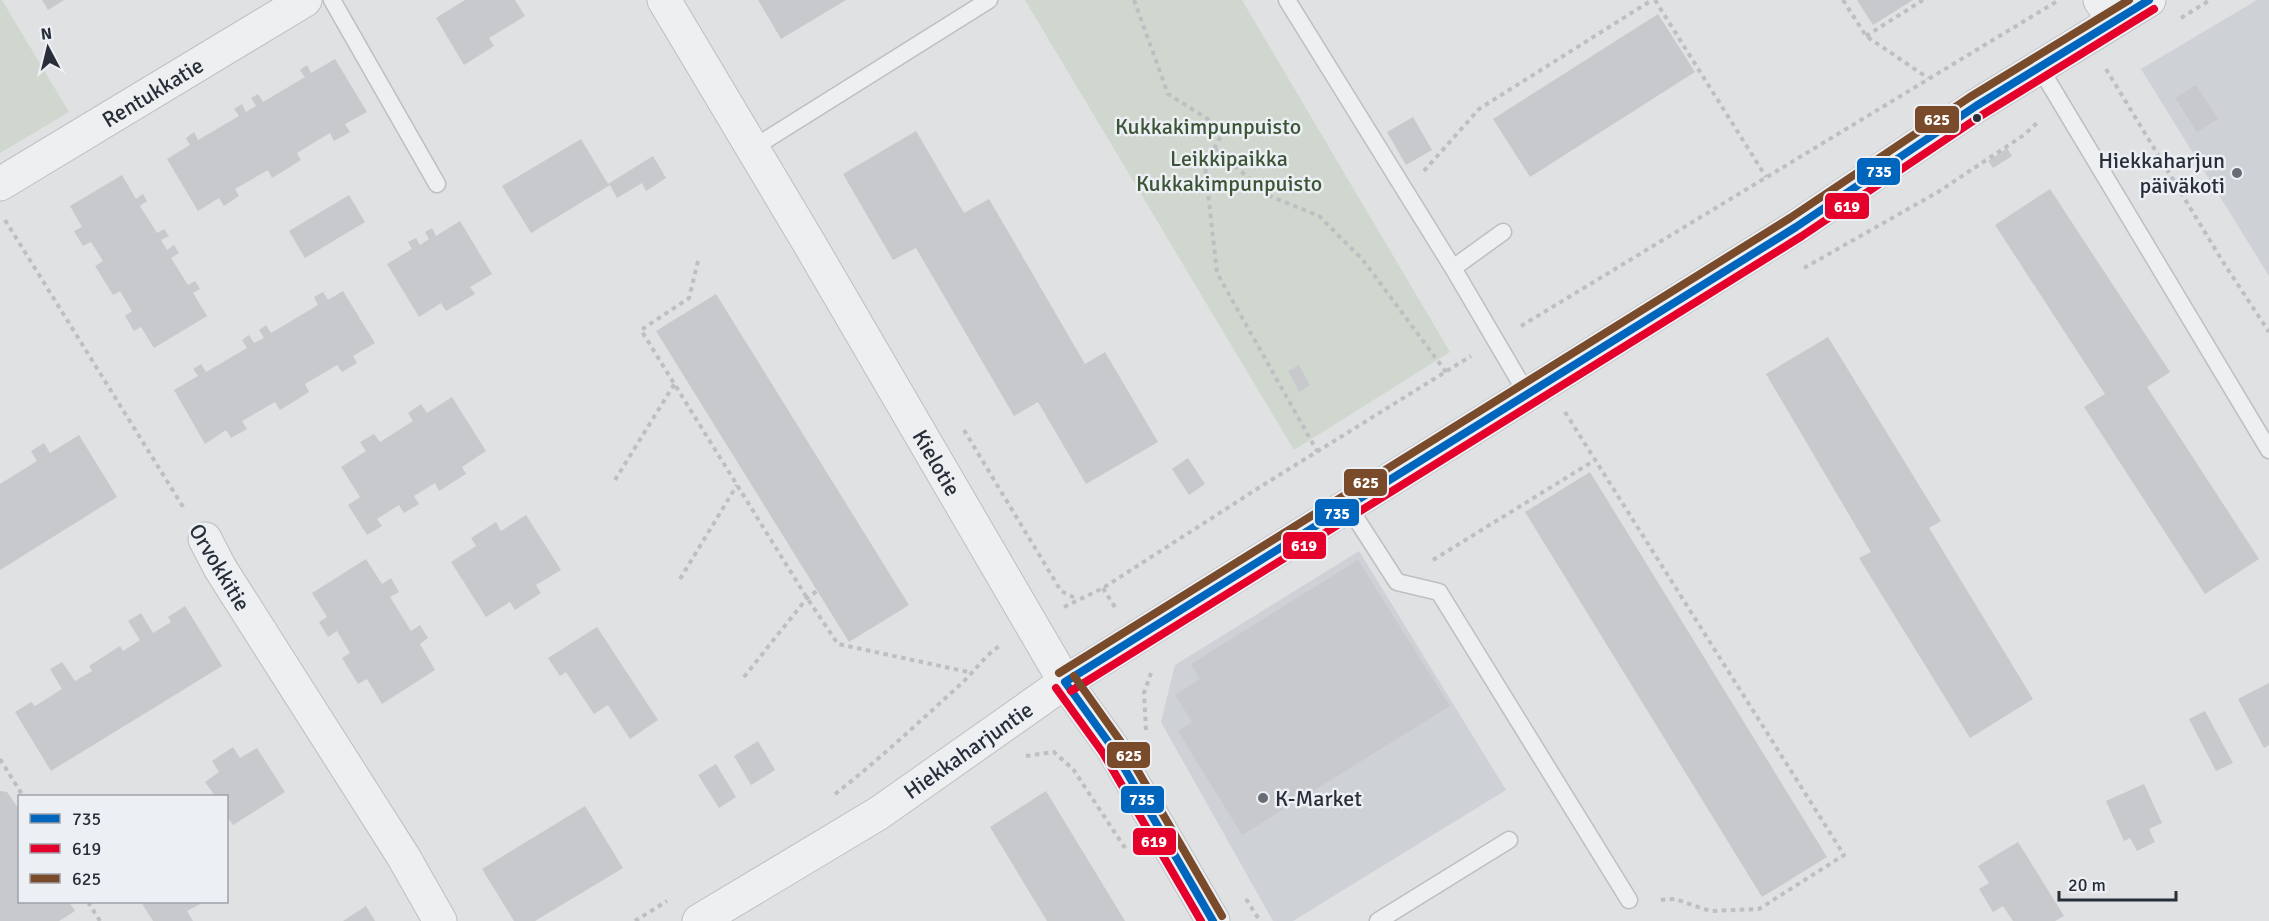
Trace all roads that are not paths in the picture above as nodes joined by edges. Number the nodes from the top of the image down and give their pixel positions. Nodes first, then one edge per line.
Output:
1 (305, 0) edge
2 (332, 0) edge
3 (664, 0) edge
4 (989, 0) edge
5 (1287, 0) edge
6 (2149, 0) edge
7 (2107, 11) edge
8 (2040, 68) junction
9 (753, 148) junction
10 (0, 184) edge
11 (437, 184) dead end
12 (1503, 232) dead end
13 (1453, 268) junction
14 (1527, 394) junction
15 (2269, 450) edge
16 (1348, 506) junction
17 (205, 539) road end
18 (1065, 682) junction
19 (1509, 840) dead end
20 (1629, 900) road end
21 (441, 921) edge
22 (699, 921) edge
23 (1214, 921) edge
24 (1378, 921) edge

1 - 10 street, Rentukkatie
2 - 11 lane
3 - 9 street, Kielotie
4 - 9 lane
5 - 13 lane
6 - 7 street, Hiekkaharjuntie
7 - 8 street, Hiekkaharjuntie
8 - 14 street, Hiekkaharjuntie
8 - 15 lane
9 - 18 street, Kielotie
12 - 13 lane
13 - 14 lane
14 - 16 street, Hiekkaharjuntie
16 - 18 street, Hiekkaharjuntie
16 - 20 lane
17 - 21 street, Orvokkitie
18 - 22 street, Hiekkaharjuntie
18 - 23 street, Kielotie
19 - 24 lane

